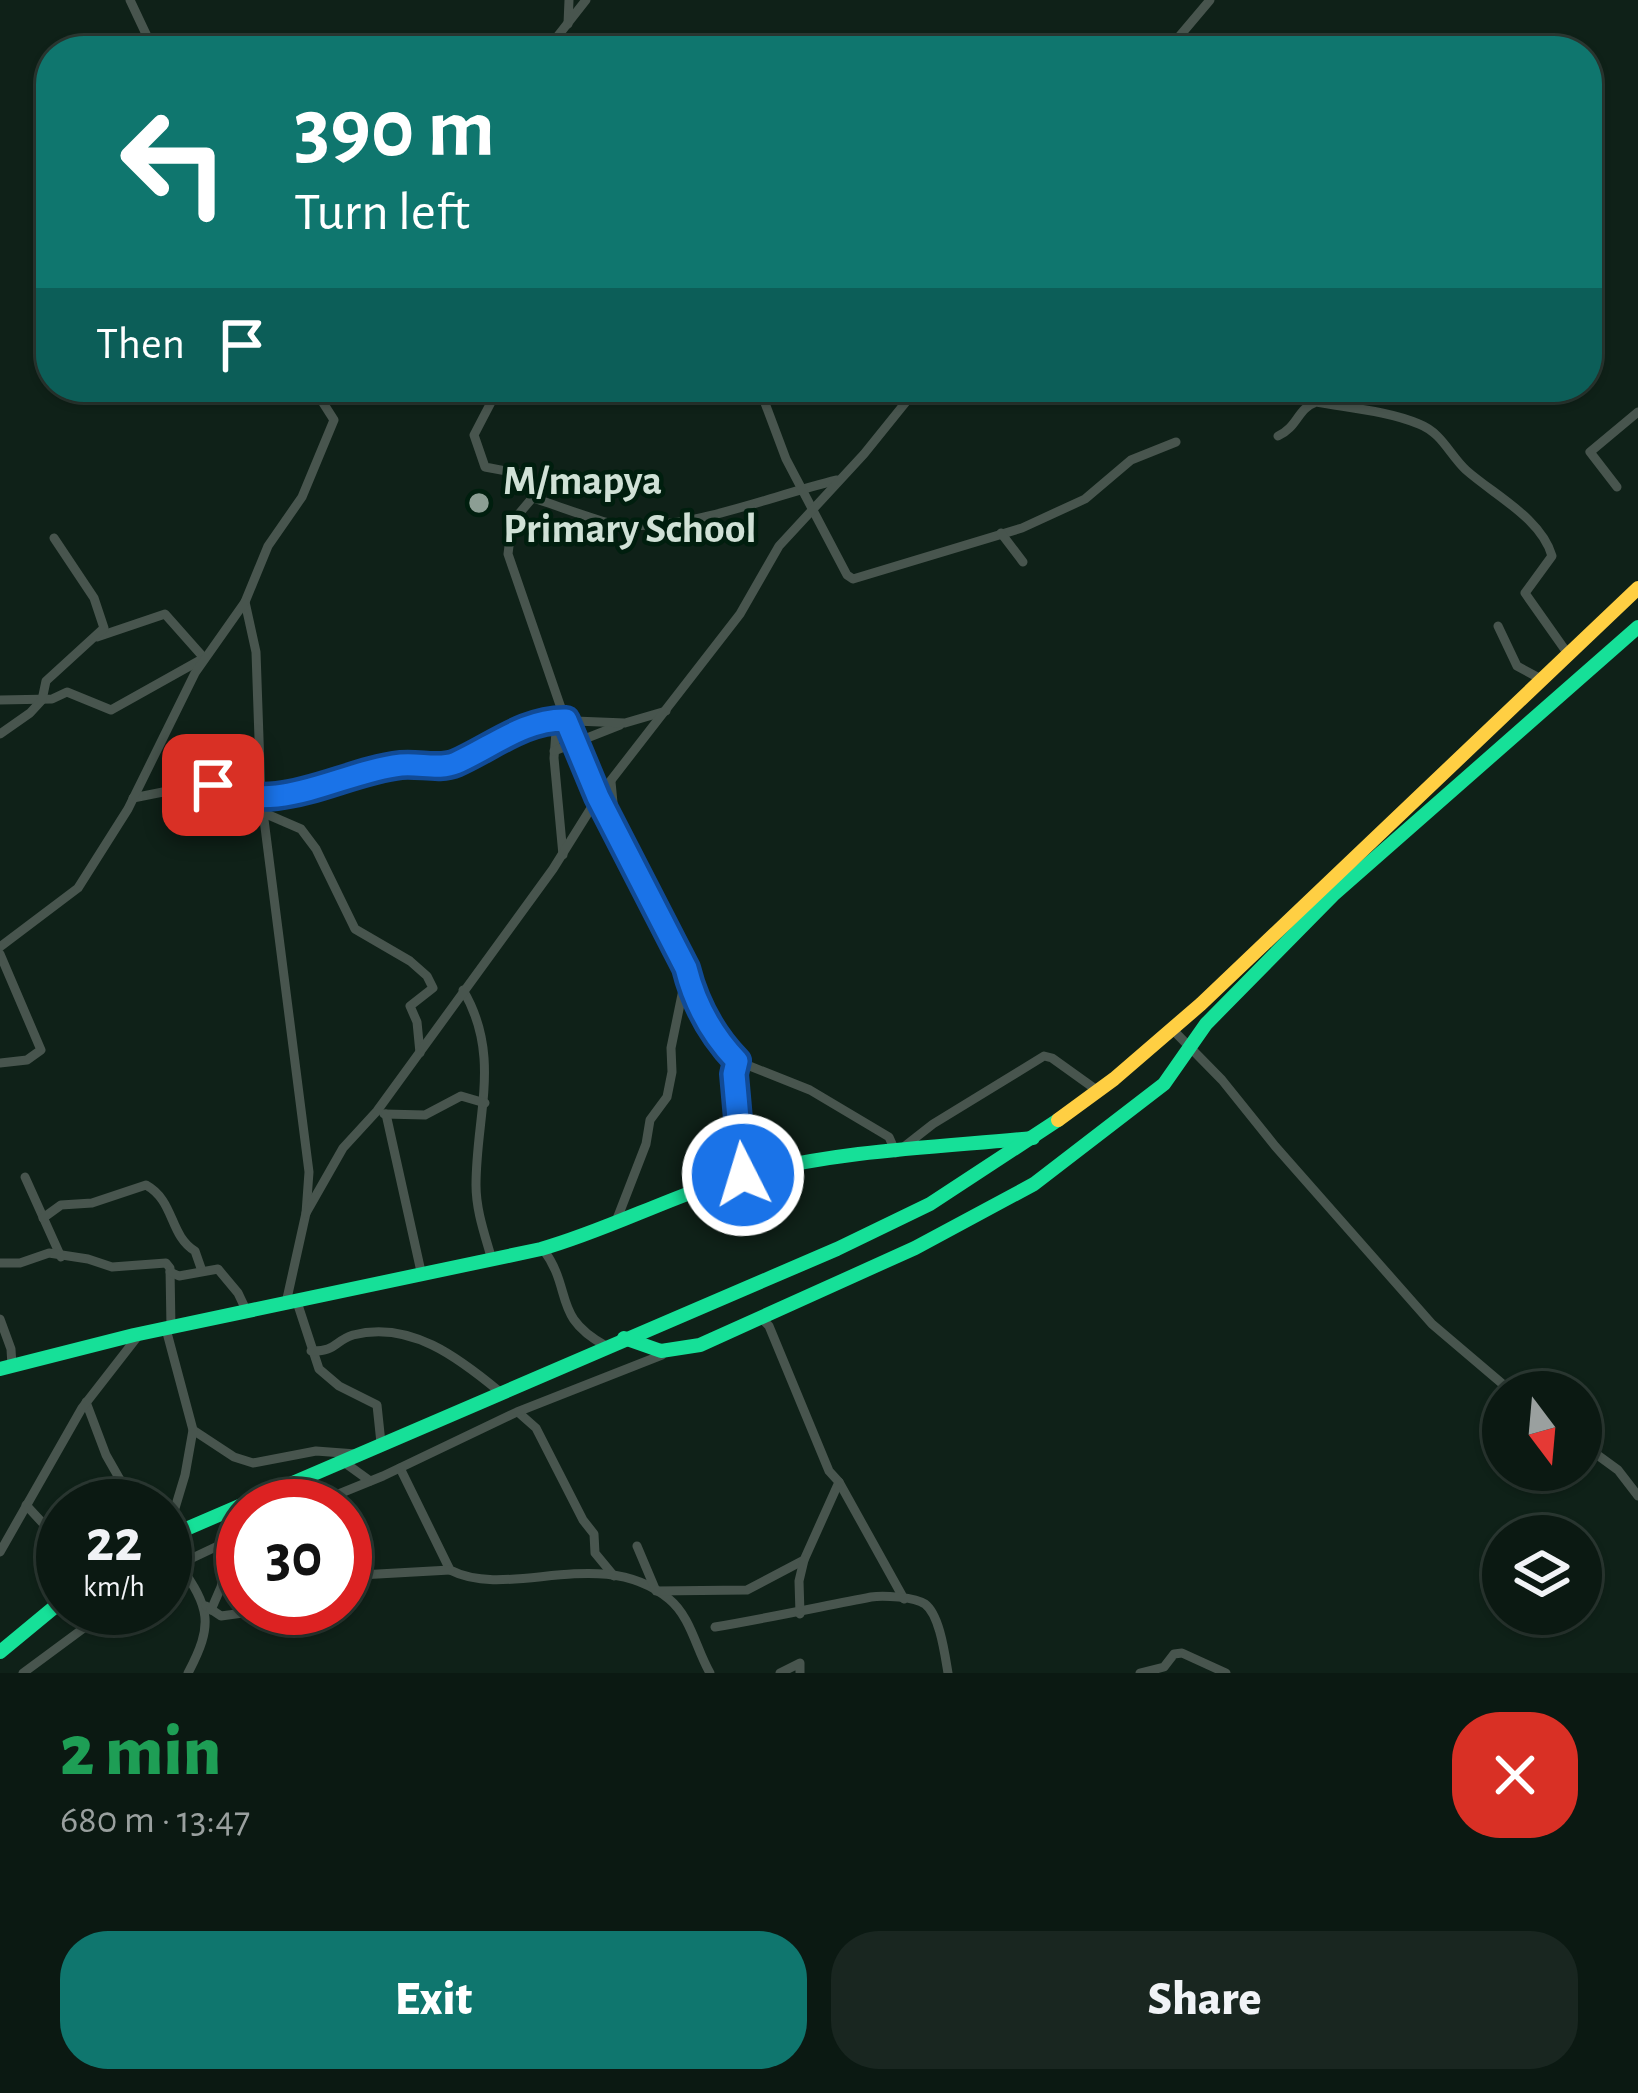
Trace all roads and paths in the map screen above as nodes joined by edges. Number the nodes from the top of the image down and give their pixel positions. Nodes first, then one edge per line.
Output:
1 (130, 0) edge
2 (569, 0) edge
3 (586, 0) edge
4 (1210, 0) edge
5 (568, 24) junction
6 (147, 36) edge
7 (558, 36) edge
8 (1180, 36) edge
9 (323, 402) edge
10 (491, 402) edge
11 (765, 402) edge
12 (904, 402) edge
13 (1638, 412) edge
14 (1278, 436) dead end
15 (1176, 442) dead end
16 (838, 480) junction
17 (1617, 487) dead end
18 (802, 488) junction
19 (533, 496) junction
20 (811, 508) junction
21 (1001, 533) junction
22 (54, 538) dead end
23 (1023, 562) dead end
24 (1638, 588) edge
25 (245, 602) junction
26 (1498, 626) dead end
27 (1638, 627) edge
28 (97, 637) junction
29 (1568, 654) junction
30 (204, 658) junction
31 (1541, 680) junction
32 (0, 700) edge
33 (42, 700) junction
34 (666, 710) junction
35 (562, 720) junction
36 (626, 722) junction
37 (0, 734) edge
38 (575, 740) junction
39 (554, 751) junction
40 (611, 782) junction
41 (261, 796) junction
42 (598, 797) junction
43 (133, 798) junction
44 (264, 813) junction
45 (617, 834) junction
46 (562, 856) junction
47 (0, 951) edge
48 (686, 968) junction
49 (463, 990) junction
50 (1172, 1029) junction
51 (1188, 1045) junction
52 (420, 1053) junction
53 (737, 1061) junction
54 (0, 1063) edge
55 (1098, 1090) junction
56 (485, 1103) junction
57 (381, 1114) junction
58 (1033, 1138) junction
59 (896, 1153) junction
60 (743, 1175) junction
61 (26, 1177) dead end
62 (306, 1214) junction
63 (43, 1218) junction
64 (615, 1225) junction
65 (543, 1249) junction
66 (62, 1257) junction
67 (492, 1259) junction
68 (0, 1263) edge
69 (202, 1271) junction
70 (170, 1272) junction
71 (422, 1276) junction
72 (291, 1304) junction
73 (247, 1312) junction
74 (761, 1318) junction
75 (0, 1319) edge
76 (169, 1329) junction
77 (138, 1336) junction
78 (624, 1338) junction
79 (606, 1346) junction
80 (310, 1351) junction
81 (665, 1353) junction
82 (6, 1368) edge
83 (1487, 1371) edge
84 (500, 1391) junction
85 (86, 1402) junction
86 (517, 1412) junction
87 (193, 1430) junction
88 (381, 1443) junction
89 (356, 1454) junction
90 (1602, 1458) edge
91 (341, 1460) junction
92 (400, 1468) junction
93 (119, 1479) edge
94 (183, 1479) edge
95 (367, 1479) edge
96 (372, 1480) edge
97 (839, 1482) junction
98 (1638, 1496) edge
99 (26, 1505) junction
100 (36, 1516) edge
101 (192, 1526) edge
102 (637, 1546) dead end
103 (0, 1550) edge
104 (804, 1560) junction
105 (450, 1570) junction
106 (614, 1576) junction
107 (372, 1577) edge
108 (192, 1584) edge
109 (656, 1592) junction
110 (216, 1595) edge
111 (904, 1599) junction
112 (208, 1608) junction
113 (216, 1612) edge
114 (800, 1613) junction
115 (36, 1622) edge
116 (716, 1627) dead end
117 (74, 1635) edge
118 (0, 1652) edge
119 (23, 1673) edge
120 (188, 1673) edge
121 (710, 1673) edge
122 (780, 1673) edge
123 (800, 1673) edge
124 (948, 1673) edge
125 (1140, 1673) edge
126 (1226, 1673) edge

1 - 6 street
2 - 5 street
3 - 5 street
4 - 8 street
5 - 7 street
9 - 25 street
10 - 19 street
11 - 18 street
12 - 16 street
13 - 17 street
14 - 29 street
15 - 21 street
16 - 18 street
16 - 20 street
18 - 19 street
18 - 20 street
19 - 35 street
20 - 21 street
20 - 34 street
21 - 23 street
22 - 28 street
24 - 29 street
25 - 30 street
25 - 41 street
26 - 31 street
27 - 51 street
28 - 30 street
28 - 33 street
29 - 31 street
30 - 33 street
30 - 43 street
31 - 50 street
32 - 33 street
33 - 37 street
34 - 36 street
34 - 40 street
35 - 36 street
35 - 38 street
35 - 39 street
35 - 41 street
36 - 38 street
38 - 39 street
38 - 42 street
39 - 46 street
40 - 42 street
40 - 45 street
41 - 43 street
41 - 44 street
42 - 45 street
42 - 46 street
43 - 47 street
44 - 52 street
44 - 62 street
45 - 48 street
46 - 49 street
47 - 54 street
48 - 53 street
48 - 64 street
49 - 52 street
49 - 56 street
50 - 51 street
50 - 55 street
51 - 74 street
51 - 83 street
52 - 57 street
53 - 59 street
53 - 60 street
55 - 58 street
55 - 59 street
56 - 57 street
56 - 67 street
57 - 62 street
57 - 71 street
58 - 59 street
58 - 78 street
59 - 60 street
60 - 64 street
61 - 63 street
62 - 72 street
63 - 66 street
63 - 69 street
64 - 65 street
65 - 67 street
65 - 79 street
66 - 68 street
66 - 70 street
67 - 71 street
69 - 70 street
69 - 73 street
70 - 76 street
71 - 72 street
72 - 73 street
72 - 80 street
73 - 76 street
74 - 81 street
74 - 97 street
75 - 82 street
76 - 77 street
76 - 87 street
77 - 82 street
77 - 85 street
78 - 79 street
78 - 81 street
79 - 84 street
80 - 84 street
80 - 88 street
81 - 86 street
84 - 88 street
85 - 93 street
85 - 99 street
86 - 92 street
86 - 106 street
87 - 89 street
87 - 94 street
88 - 89 street
89 - 91 street
90 - 98 street
91 - 95 street
91 - 101 street
92 - 96 street
92 - 105 street
97 - 104 street
97 - 111 street
99 - 100 street
99 - 103 street
102 - 109 street
104 - 109 street
104 - 114 street
105 - 106 street
105 - 107 street
106 - 109 street
108 - 112 street
109 - 121 street
110 - 112 street
111 - 114 street
111 - 124 street
112 - 113 street
112 - 120 street
114 - 116 street
115 - 118 street
117 - 119 street
122 - 123 street
125 - 126 street

